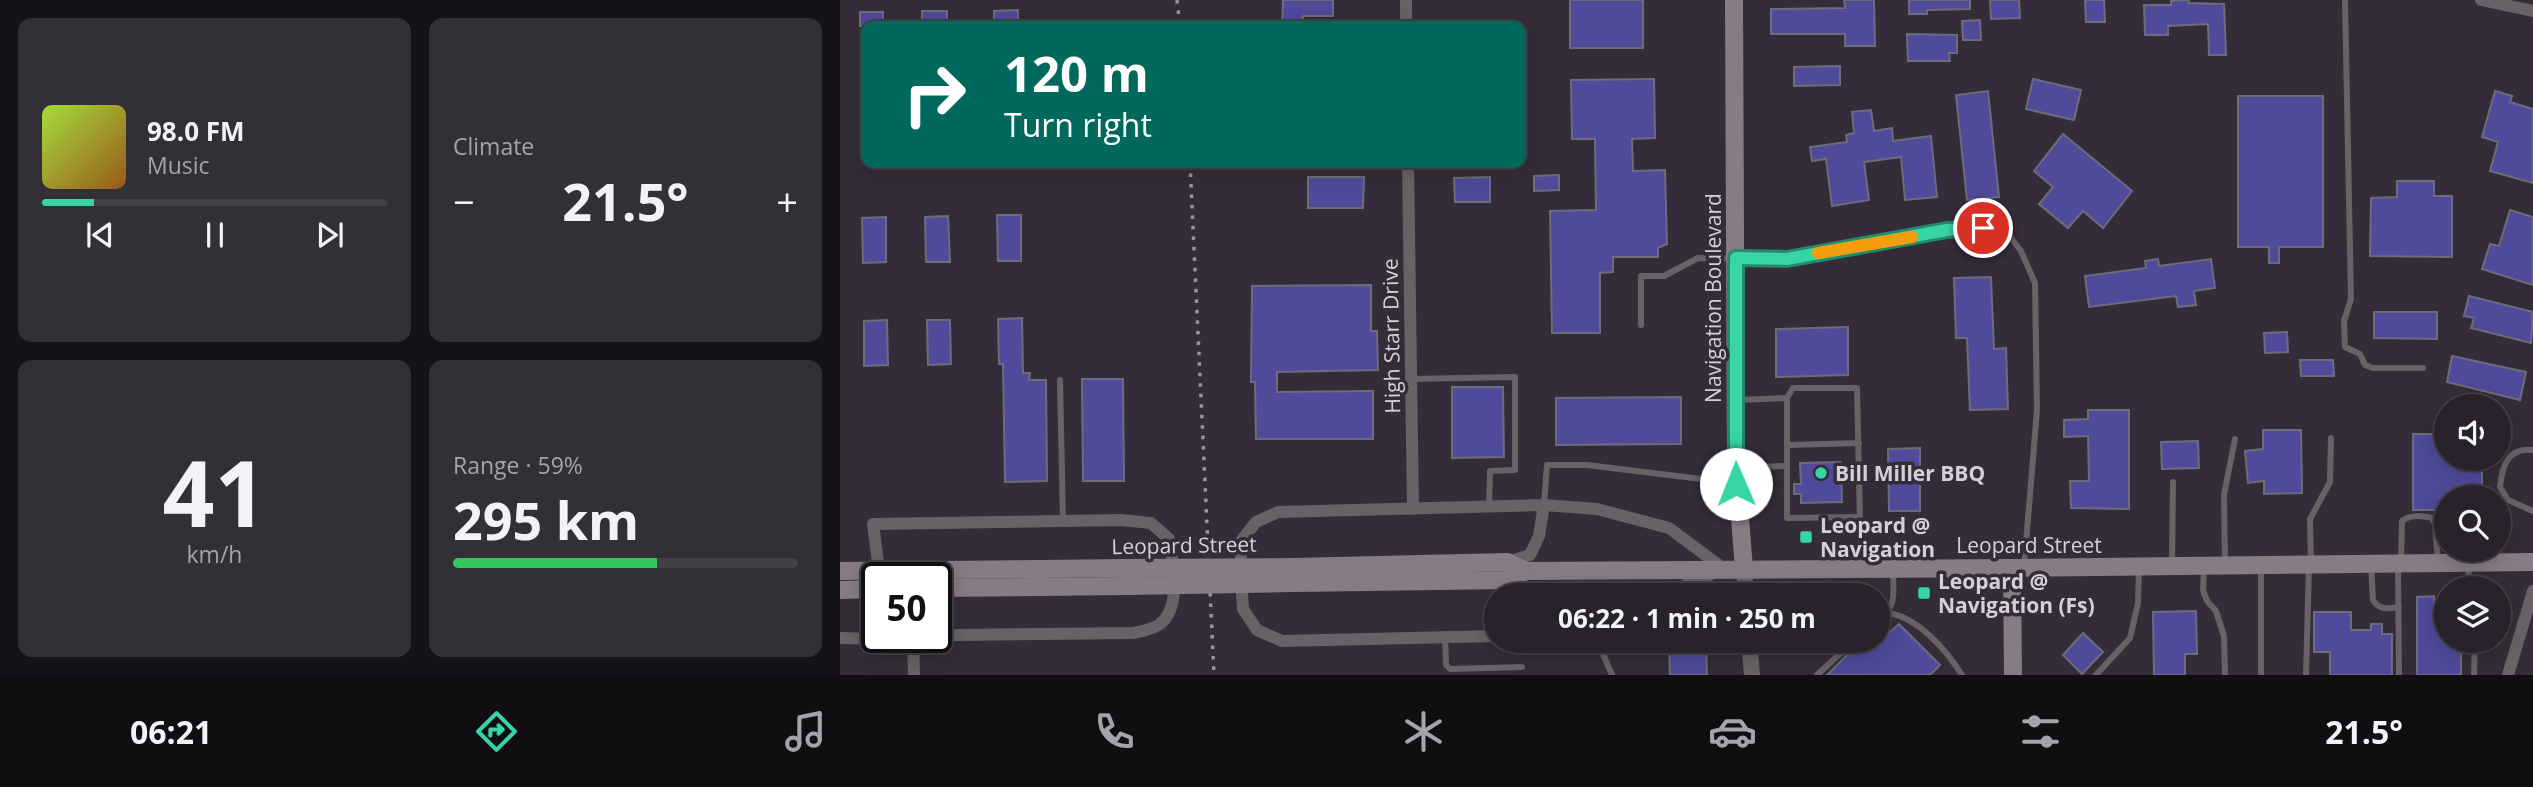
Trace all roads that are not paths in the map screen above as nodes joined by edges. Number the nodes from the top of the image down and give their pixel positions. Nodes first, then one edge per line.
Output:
1 (1406, 0) edge
2 (1734, 0) edge
3 (2345, 0) edge
4 (2481, 0) edge
5 (2533, 11) edge
6 (1406, 21) edge
7 (1408, 168) edge
8 (1736, 258) junction
9 (1641, 325) dead end
10 (2423, 368) dead end
11 (1411, 379) junction
12 (1060, 380) dead end
13 (1787, 398) junction
14 (1736, 400) junction
15 (2332, 438) dead end
16 (2235, 439) dead end
17 (1859, 443) junction
18 (1787, 445) junction
19 (2533, 450) edge
20 (1787, 466) junction
21 (1736, 475) junction
22 (2173, 482) dead end
23 (1544, 505) junction
24 (1489, 507) junction
25 (1413, 509) junction
26 (2533, 511) edge
27 (1860, 517) junction
28 (1063, 521) junction
29 (877, 562) edge
30 (2469, 562) joint
31 (2511, 562) edge
32 (2533, 562) edge
33 (2400, 563) junction
34 (2438, 563) junction
35 (2310, 564) junction
36 (2371, 564) junction
37 (2261, 565) junction
38 (2172, 566) junction
39 (2204, 566) junction
40 (2225, 566) junction
41 (2139, 567) junction
42 (2018, 568) junction
43 (1724, 569) junction
44 (1744, 569) junction
45 (1861, 569) junction
46 (1893, 569) junction
47 (861, 570) edge
48 (840, 571) edge
49 (1508, 571) junction
50 (952, 572) edge
51 (2468, 576) edge
52 (1128, 577) junction
53 (1524, 583) edge
54 (1691, 583) edge
55 (1745, 583) edge
56 (952, 587) edge
57 (861, 589) edge
58 (840, 590) edge
59 (2533, 591) edge
60 (2399, 607) junction
61 (1890, 610) edge
62 (1890, 614) edge
63 (952, 635) edge
64 (1484, 636) edge
65 (1445, 637) junction
66 (840, 638) edge
67 (861, 638) edge
68 (913, 653) edge
69 (1603, 653) edge
70 (1750, 653) edge
71 (1841, 653) edge
72 (2475, 653) edge
73 (1522, 667) dead end
74 (914, 675) edge
75 (1612, 675) edge
76 (1752, 675) edge
77 (1817, 675) edge
78 (1962, 675) edge
79 (2013, 675) edge
80 (2096, 675) edge
81 (2225, 675) edge
82 (2261, 675) edge
83 (2306, 675) edge
84 (2399, 675) edge
85 (2474, 675) edge
86 (2508, 675) edge

1 - 6 street
2 - 8 main road, Navigation Boulevard
3 - 10 lane
4 - 5 street
7 - 11 street, High Starr Drive
8 - 9 lane
8 - 14 main road, Navigation Boulevard
8 - 42 lane
11 - 24 lane
11 - 25 street, High Starr Drive
12 - 28 lane
13 - 14 lane
13 - 17 lane
13 - 18 lane
14 - 21 main road, Navigation Boulevard
15 - 35 lane
16 - 40 lane
17 - 18 lane
17 - 27 lane
18 - 20 lane
19 - 26 lane
20 - 21 lane
20 - 27 lane
21 - 23 lane
21 - 44 main road, Navigation Boulevard
22 - 38 lane
23 - 24 street
23 - 43 street
23 - 49 street
24 - 25 street
25 - 65 street
27 - 45 lane
28 - 29 street
28 - 63 street
30 - 34 main road, Leopard Street
30 - 51 lane
31 - 32 main road, Leopard Street
33 - 34 main road, Leopard Street
33 - 34 lane
33 - 36 main road, Leopard Street
33 - 60 lane
35 - 36 main road, Leopard Street
35 - 37 main road, Leopard Street
35 - 83 lane
36 - 60 lane
37 - 40 main road, Leopard Street
37 - 82 lane
38 - 39 main road, Leopard Street
38 - 41 main road, Leopard Street
39 - 40 main road, Leopard Street
39 - 81 lane
41 - 42 main road, Leopard Street
41 - 80 lane
42 - 46 main road, Leopard Street
42 - 79 main road
43 - 44 main road, Leopard Street
43 - 49 main road, Leopard Street
43 - 54 street
44 - 45 main road, Leopard Street
44 - 55 street, Navigation Boulevard
45 - 46 main road, Leopard Street
46 - 61 lane
47 - 48 main road, Leopard Street
49 - 52 main road, Leopard Street, bridge
49 - 53 street
50 - 52 main road, Leopard Street
52 - 56 main road, Leopard Street
57 - 58 main road
59 - 86 street
60 - 84 lane
62 - 78 lane
64 - 65 street
65 - 73 lane
66 - 67 street
68 - 74 street
69 - 75 lane
70 - 76 street
71 - 77 lane
72 - 85 lane

